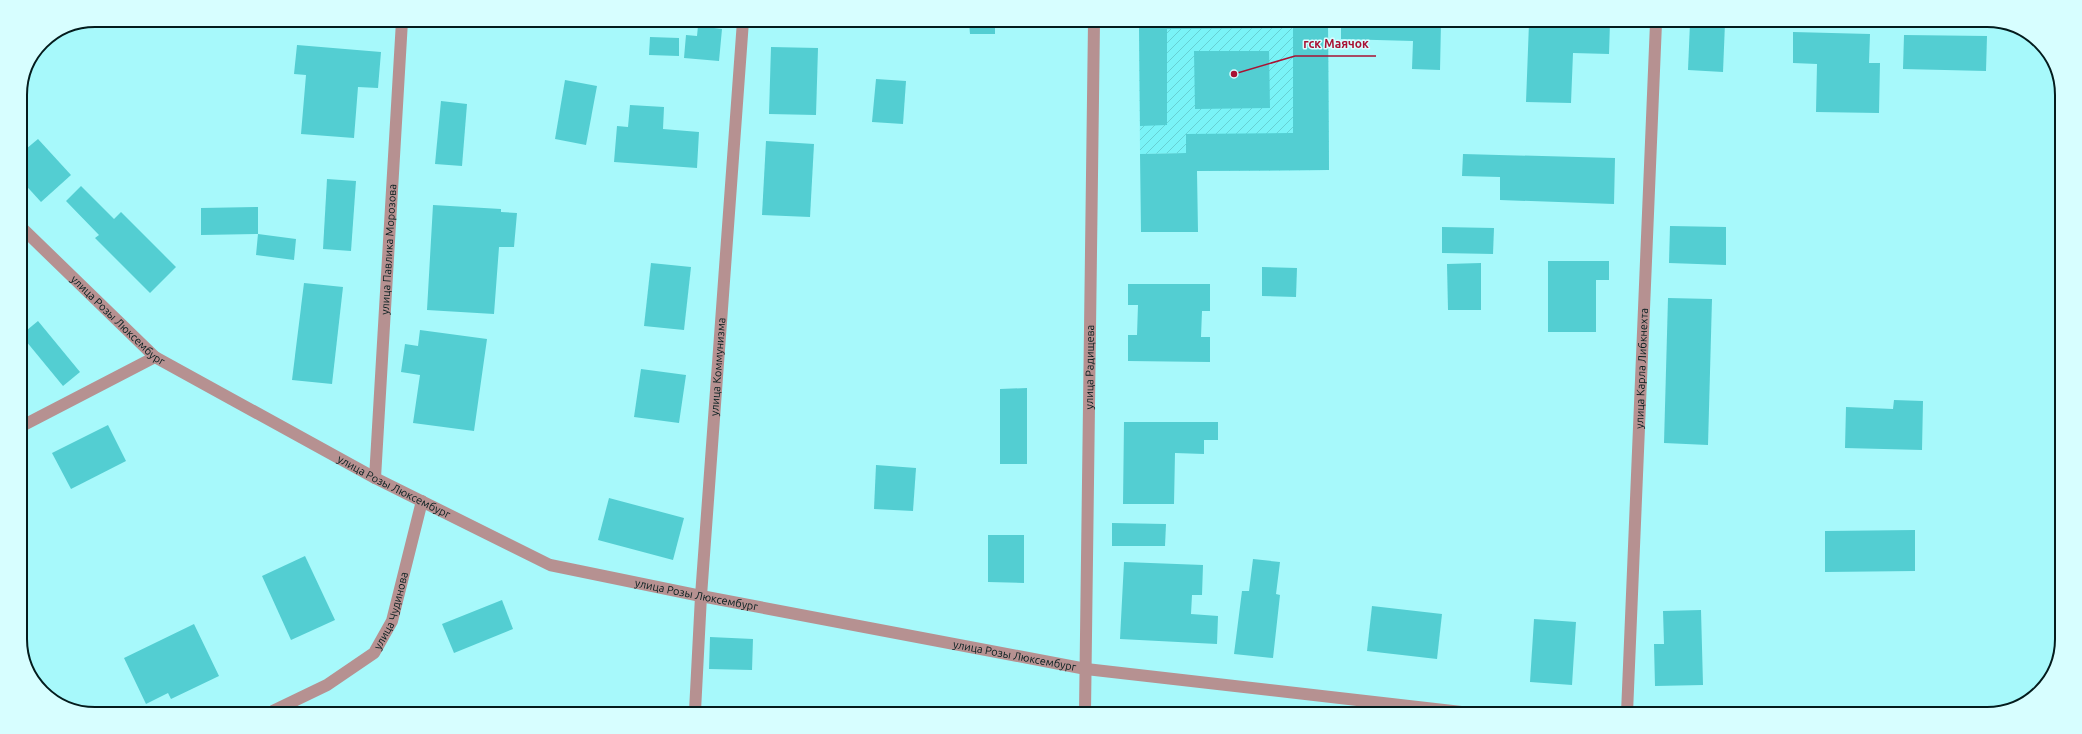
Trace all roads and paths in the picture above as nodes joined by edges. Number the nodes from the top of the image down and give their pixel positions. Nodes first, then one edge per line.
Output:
1 (402, 27) edge
2 (743, 27) edge
3 (1094, 27) edge
4 (1656, 27) edge
5 (27, 233) edge
6 (155, 357) junction
7 (27, 423) edge
8 (375, 478) junction
9 (422, 501) junction
10 (701, 596) junction
11 (1086, 669) junction
12 (279, 707) edge
13 (695, 707) edge
14 (1085, 707) edge
15 (1418, 707) edge
16 (1627, 707) edge

1 - 8 street, улица Павлика Морозова
2 - 10 street, улица Коммунизма
3 - 11 street, улица Радищева
4 - 16 street, улица Карла Либкнехта
5 - 6 street, улица Розы Люксембург
6 - 7 street
6 - 8 street, улица Розы Люксембург
8 - 9 street, улица Розы Люксембург
9 - 10 street, улица Розы Люксембург
9 - 12 street, улица Чудинова
10 - 11 street, улица Розы Люксембург
10 - 13 street, улица Коммунизма
11 - 14 street, улица Радищева
11 - 15 street, улица Розы Люксембург

